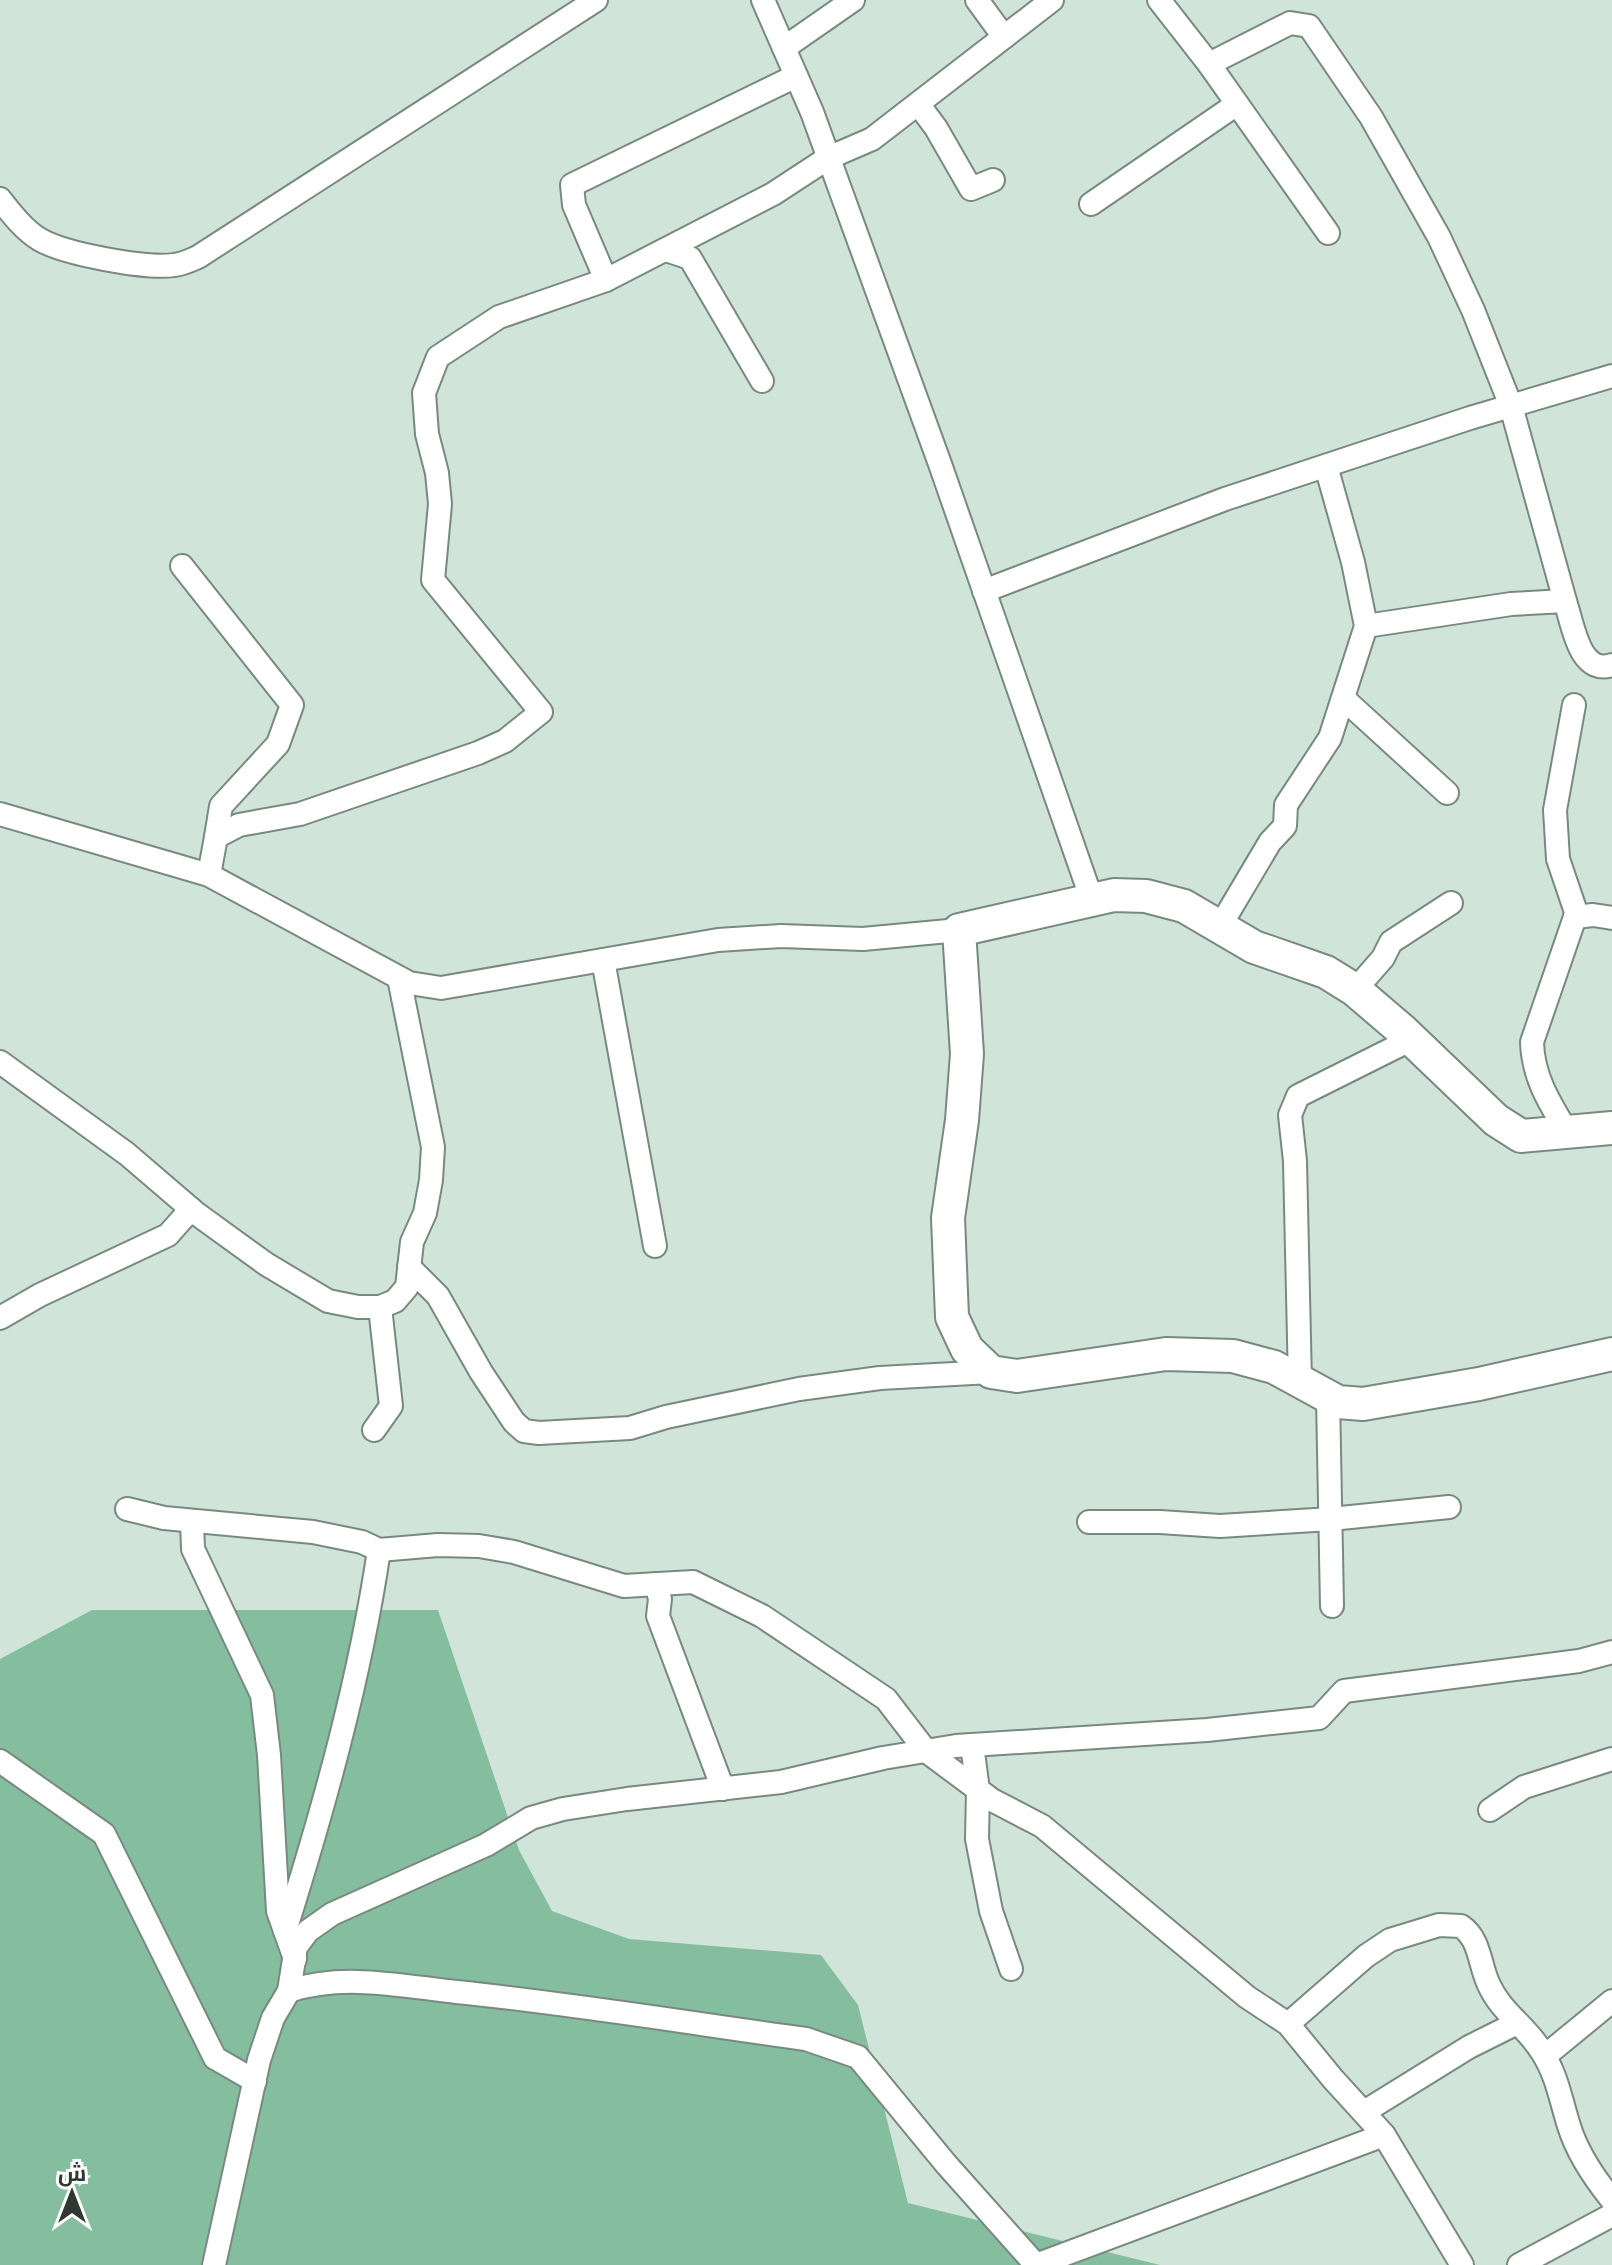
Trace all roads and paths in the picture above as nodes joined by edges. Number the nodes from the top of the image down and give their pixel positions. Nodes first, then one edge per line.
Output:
1 (596, 0) edge
2 (763, 0) edge
3 (853, 0) edge
4 (977, 0) edge
5 (1052, 0) edge
6 (1159, 0) edge
7 (1004, 37) junction
8 (784, 48) junction
9 (1209, 64) junction
10 (796, 76) junction
11 (1237, 104) junction
12 (919, 105) junction
13 (828, 158) junction
14 (993, 180) dead end
15 (0, 199) edge
16 (1091, 204) dead end
17 (1328, 233) dead end
18 (666, 250) junction
19 (606, 280) junction
20 (1612, 376) edge
21 (762, 381) dead end
22 (1511, 406) junction
23 (1326, 466) junction
24 (182, 566) dead end
25 (984, 591) junction
26 (1565, 601) junction
27 (1366, 626) junction
28 (1612, 665) edge
29 (1344, 699) junction
30 (1574, 705) dead end
31 (1447, 793) dead end
32 (0, 814) edge
33 (216, 837) junction
34 (209, 875) junction
35 (1092, 900) junction
36 (1451, 903) dead end
37 (1575, 917) junction
38 (1612, 918) edge
39 (1219, 928) junction
40 (959, 930) junction
41 (603, 960) junction
42 (399, 978) junction
43 (1355, 990) junction
44 (1412, 1039) junction
45 (0, 1062) edge
46 (1612, 1128) edge
47 (1567, 1132) junction
48 (191, 1209) junction
49 (655, 1246) dead end
50 (409, 1267) junction
51 (380, 1307) junction
52 (0, 1318) edge
53 (1612, 1354) edge
54 (991, 1372) junction
55 (1300, 1383) junction
56 (1328, 1397) junction
57 (374, 1430) dead end
58 (1449, 1507) dead end
59 (127, 1509) dead end
60 (1331, 1519) junction
61 (192, 1521) junction
62 (1089, 1522) dead end
63 (379, 1550) junction
64 (656, 1584) junction
65 (1332, 1606) dead end
66 (1612, 1652) edge
67 (972, 1745) junction
68 (926, 1751) junction
69 (1612, 1759) edge
70 (0, 1761) edge
71 (723, 1789) junction
72 (978, 1790) junction
73 (1490, 1810) dead end
74 (285, 1931) junction
75 (295, 1959) junction
76 (1011, 1969) dead end
77 (289, 1991) junction
78 (1612, 2001) edge
79 (1517, 2023) junction
80 (1288, 2024) junction
81 (1545, 2056) junction
82 (255, 2081) junction
83 (1364, 2112) junction
84 (1384, 2135) junction
85 (1612, 2200) edge
86 (1612, 2215) edge
87 (214, 2265) edge
88 (1036, 2265) edge
89 (1462, 2265) edge
90 (1519, 2265) edge

1 - 15 street
2 - 8 street
3 - 8 street
4 - 7 street
5 - 7 street
6 - 9 street
7 - 12 street
8 - 10 street
9 - 11 street
9 - 22 street
10 - 13 street
10 - 19 street
11 - 16 street
11 - 17 street
12 - 13 street
12 - 14 street
13 - 18 street
13 - 25 street
18 - 19 street
18 - 21 street
19 - 33 street
20 - 22 street
22 - 23 street
22 - 26 street
23 - 25 street
23 - 27 street
24 - 33 street
25 - 35 street
26 - 27 street
26 - 28 street
27 - 29 street
29 - 31 street
29 - 39 street
30 - 37 street
32 - 34 street
33 - 34 street
34 - 42 street
35 - 39 street
35 - 40 street
36 - 43 street
37 - 38 street
37 - 47 street
39 - 43 street
40 - 41 street
40 - 54 street
41 - 42 street
41 - 49 street
42 - 50 street
43 - 44 street
44 - 47 street
44 - 55 street
45 - 48 street
46 - 47 street
48 - 51 street
48 - 52 street
50 - 51 street
50 - 54 street
51 - 57 street
53 - 56 street
54 - 55 street
55 - 56 street
56 - 60 street
58 - 60 street
59 - 61 street
60 - 62 street
60 - 65 street
61 - 63 street
61 - 74 street
63 - 64 street
63 - 74 street
64 - 68 street
64 - 71 street
66 - 67 street
67 - 68 street
67 - 72 street
68 - 71 street
68 - 72 street
69 - 73 street
70 - 82 street
71 - 75 street
72 - 76 street
72 - 80 street
74 - 75 street
75 - 77 street
77 - 82 street
77 - 88 street
78 - 81 street
79 - 80 street
79 - 81 street
79 - 83 street
80 - 83 street
81 - 85 street
82 - 87 street
83 - 84 street
84 - 88 street
84 - 89 street
86 - 90 street

